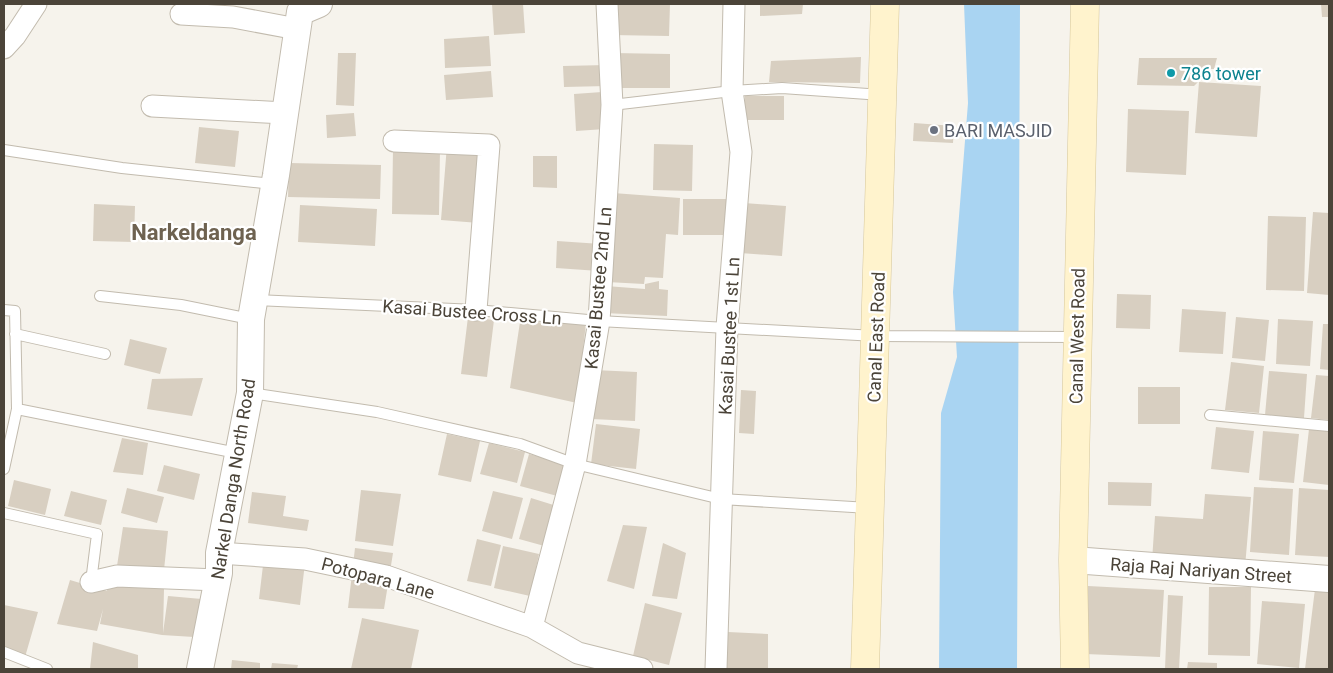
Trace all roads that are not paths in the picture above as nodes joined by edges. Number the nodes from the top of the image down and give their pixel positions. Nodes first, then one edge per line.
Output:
1 (36, 4) edge
2 (319, 4) edge
3 (606, 4) edge
4 (734, 4) edge
5 (885, 4) edge
6 (1084, 4) edge
7 (181, 14) dead end
8 (297, 29) junction
9 (4, 48) edge
10 (732, 91) junction
11 (882, 95) junction
12 (612, 105) junction
13 (152, 106) dead end
14 (285, 114) junction
15 (394, 141) dead end
16 (4, 150) edge
17 (274, 184) junction
18 (100, 296) dead end
19 (4, 310) edge
20 (253, 310) junction
21 (476, 310) junction
22 (598, 321) junction
23 (727, 327) junction
24 (15, 334) junction
25 (876, 336) junction
26 (1077, 337) junction
27 (105, 354) dead end
28 (250, 393) junction
29 (17, 409) junction
30 (1210, 415) dead end
31 (1329, 426) edge
32 (238, 453) junction
33 (576, 464) junction
34 (4, 468) edge
35 (721, 499) junction
36 (870, 508) junction
37 (4, 513) edge
38 (219, 553) junction
39 (1073, 560) junction
40 (1329, 579) edge
41 (218, 580) junction
42 (90, 582) joint
43 (532, 627) junction
44 (4, 652) edge
45 (47, 669) edge
46 (200, 669) edge
47 (638, 669) edge
48 (642, 669) edge
49 (716, 669) edge
50 (865, 669) edge
51 (1075, 669) edge

1 - 9 street
2 - 8 street, Narkel Danga North Road
3 - 12 street, Kasai Bustee 2nd Ln
4 - 10 street, Kasai Bustee 1st Ln
5 - 11 main road, Canal East Road
6 - 26 main road, Canal West Road
7 - 8 street
8 - 14 street, Narkel Danga North Road
10 - 11 lane
10 - 12 lane
10 - 23 street, Kasai Bustee 1st Ln
11 - 25 main road, Canal East Road
12 - 22 street, Kasai Bustee 2nd Ln
13 - 14 street
14 - 17 street, Narkel Danga North Road
15 - 21 street
16 - 17 lane
17 - 20 street, Narkel Danga North Road
18 - 20 lane, Kasai Bustee Cross Ln
19 - 24 lane
20 - 21 lane, Kasai Bustee Cross Ln
20 - 28 street, Narkel Danga North Road
21 - 22 lane, Kasai Bustee Cross Ln
22 - 23 lane, Kasai Bustee Cross Ln
22 - 33 street, Kasai Bustee 2nd Ln
23 - 25 lane, Kasai Bustee Cross Ln
23 - 35 street, Kasai Bustee 1st Ln
24 - 27 lane
24 - 29 lane
25 - 26 lane, Kasai Bustee Cross Ln
25 - 36 main road, Canal East Road
26 - 39 main road, Canal West Road
28 - 32 street, Narkel Danga North Road
28 - 33 lane
29 - 32 lane
29 - 34 lane
30 - 31 lane
32 - 38 street, Narkel Danga North Road
33 - 35 lane
33 - 43 street, Kasai Bustee 2nd Ln
35 - 36 lane
35 - 49 street, Kasai Bustee 1st Ln
36 - 50 main road, Canal East Road
37 - 42 lane
38 - 41 street, Narkel Danga North Road
38 - 43 street, Potopara Lane
39 - 40 street, Raja Raj Nariyan Street
39 - 51 main road, Canal West Road
41 - 42 street
41 - 46 street, Narkel Danga North Road
43 - 47 street, Potopara Lane
44 - 45 lane
47 - 48 street

